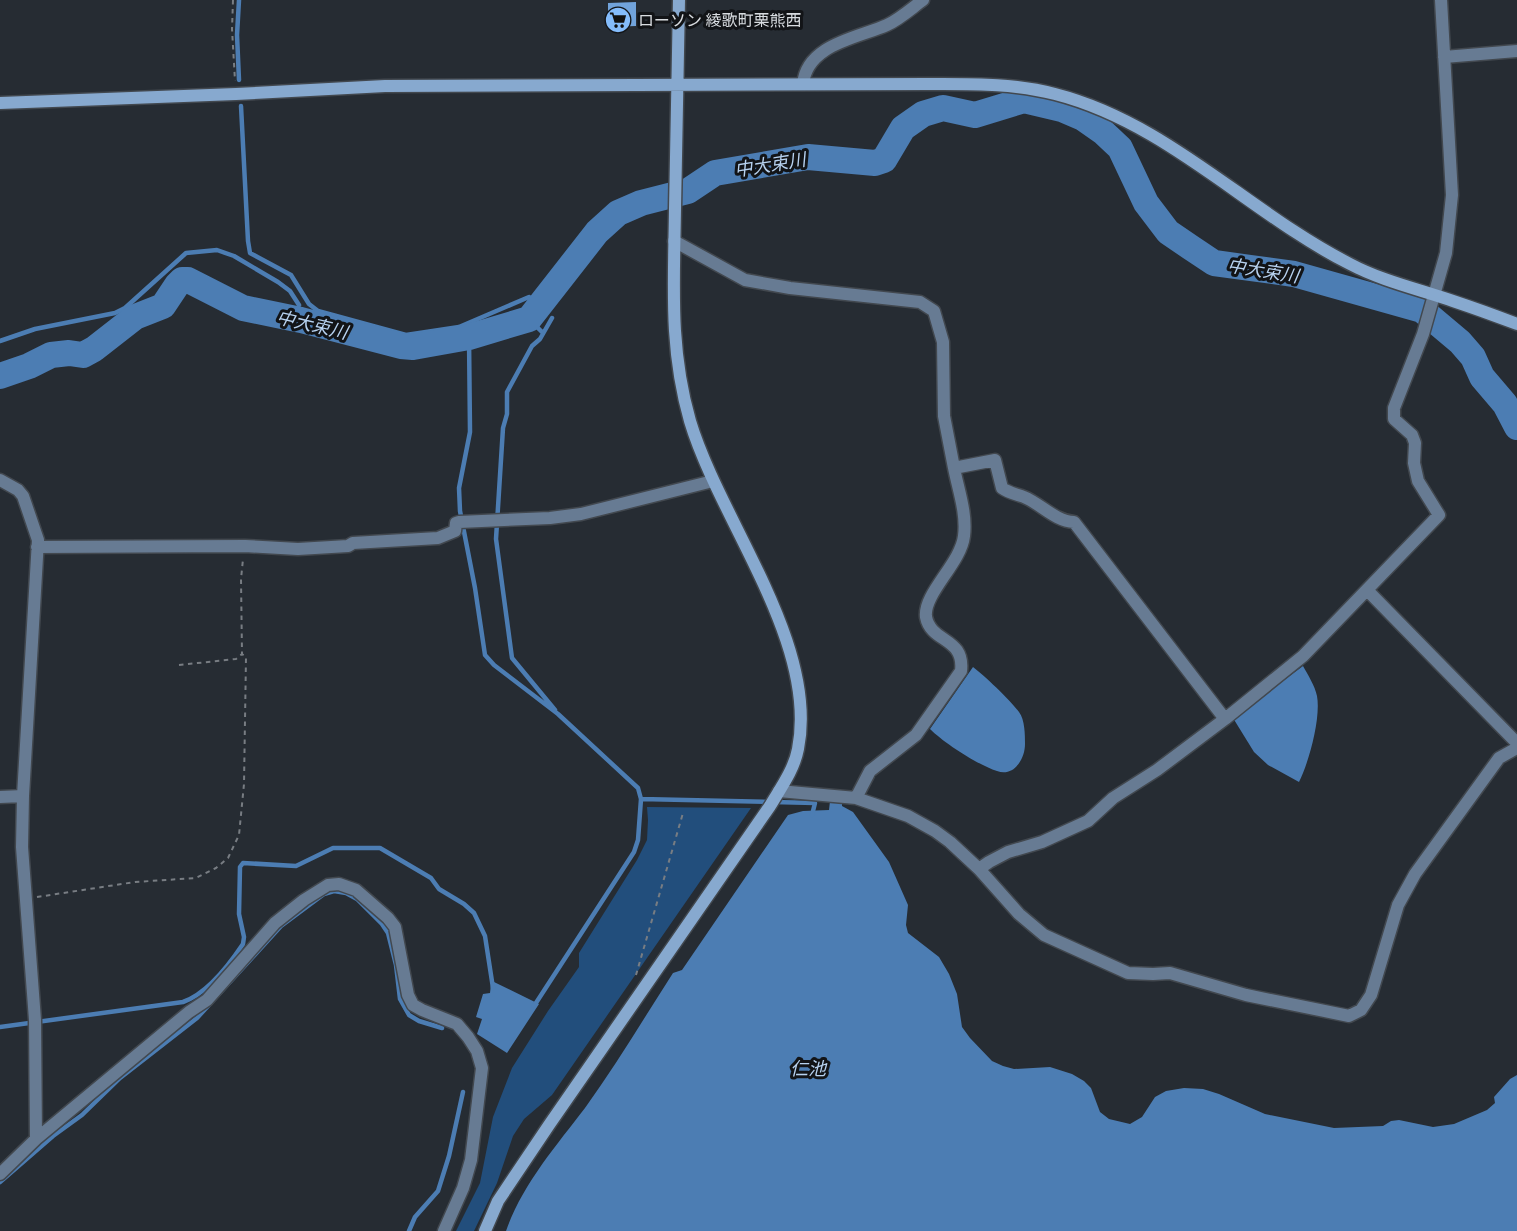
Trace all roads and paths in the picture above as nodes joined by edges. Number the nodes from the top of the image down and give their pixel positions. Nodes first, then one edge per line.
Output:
1 (233, 0) edge
2 (679, 0) edge
3 (923, 0) edge
4 (1441, 0) edge
5 (1517, 51) edge
6 (1444, 57) junction
7 (677, 84) junction
8 (803, 84) junction
9 (236, 94) junction
10 (0, 104) edge
11 (674, 241) junction
12 (1435, 296) junction
13 (1517, 324) edge
14 (954, 468) junction
15 (0, 480) edge
16 (713, 481) junction
17 (245, 546) junction
18 (38, 547) junction
19 (1367, 590) junction
20 (242, 654) junction
21 (179, 665) dead end
22 (1225, 719) junction
23 (1517, 745) edge
24 (23, 796) junction
25 (0, 797) edge
26 (775, 798) junction
27 (855, 798) junction
28 (683, 813) dead end
29 (979, 869) junction
30 (26, 898) junction
31 (635, 978) dead end
32 (36, 1139) junction
33 (0, 1174) edge
34 (444, 1231) edge
35 (485, 1231) edge

1 - 9 path
2 - 7 street
3 - 8 street
4 - 6 street
5 - 6 street
6 - 12 street
7 - 8 street
7 - 9 street
7 - 11 street
8 - 12 street
9 - 10 street
11 - 14 street
11 - 16 street
12 - 13 street
12 - 19 street
14 - 22 street
14 - 27 street
15 - 18 street
16 - 17 street
16 - 26 street
17 - 18 street
17 - 20 path
18 - 24 street
19 - 22 street
19 - 23 street
20 - 21 path
20 - 30 path
22 - 29 street
23 - 29 street
24 - 25 street
24 - 30 street
26 - 27 street
26 - 35 street
27 - 29 street
28 - 31 path
30 - 32 street
32 - 33 street
32 - 34 street

